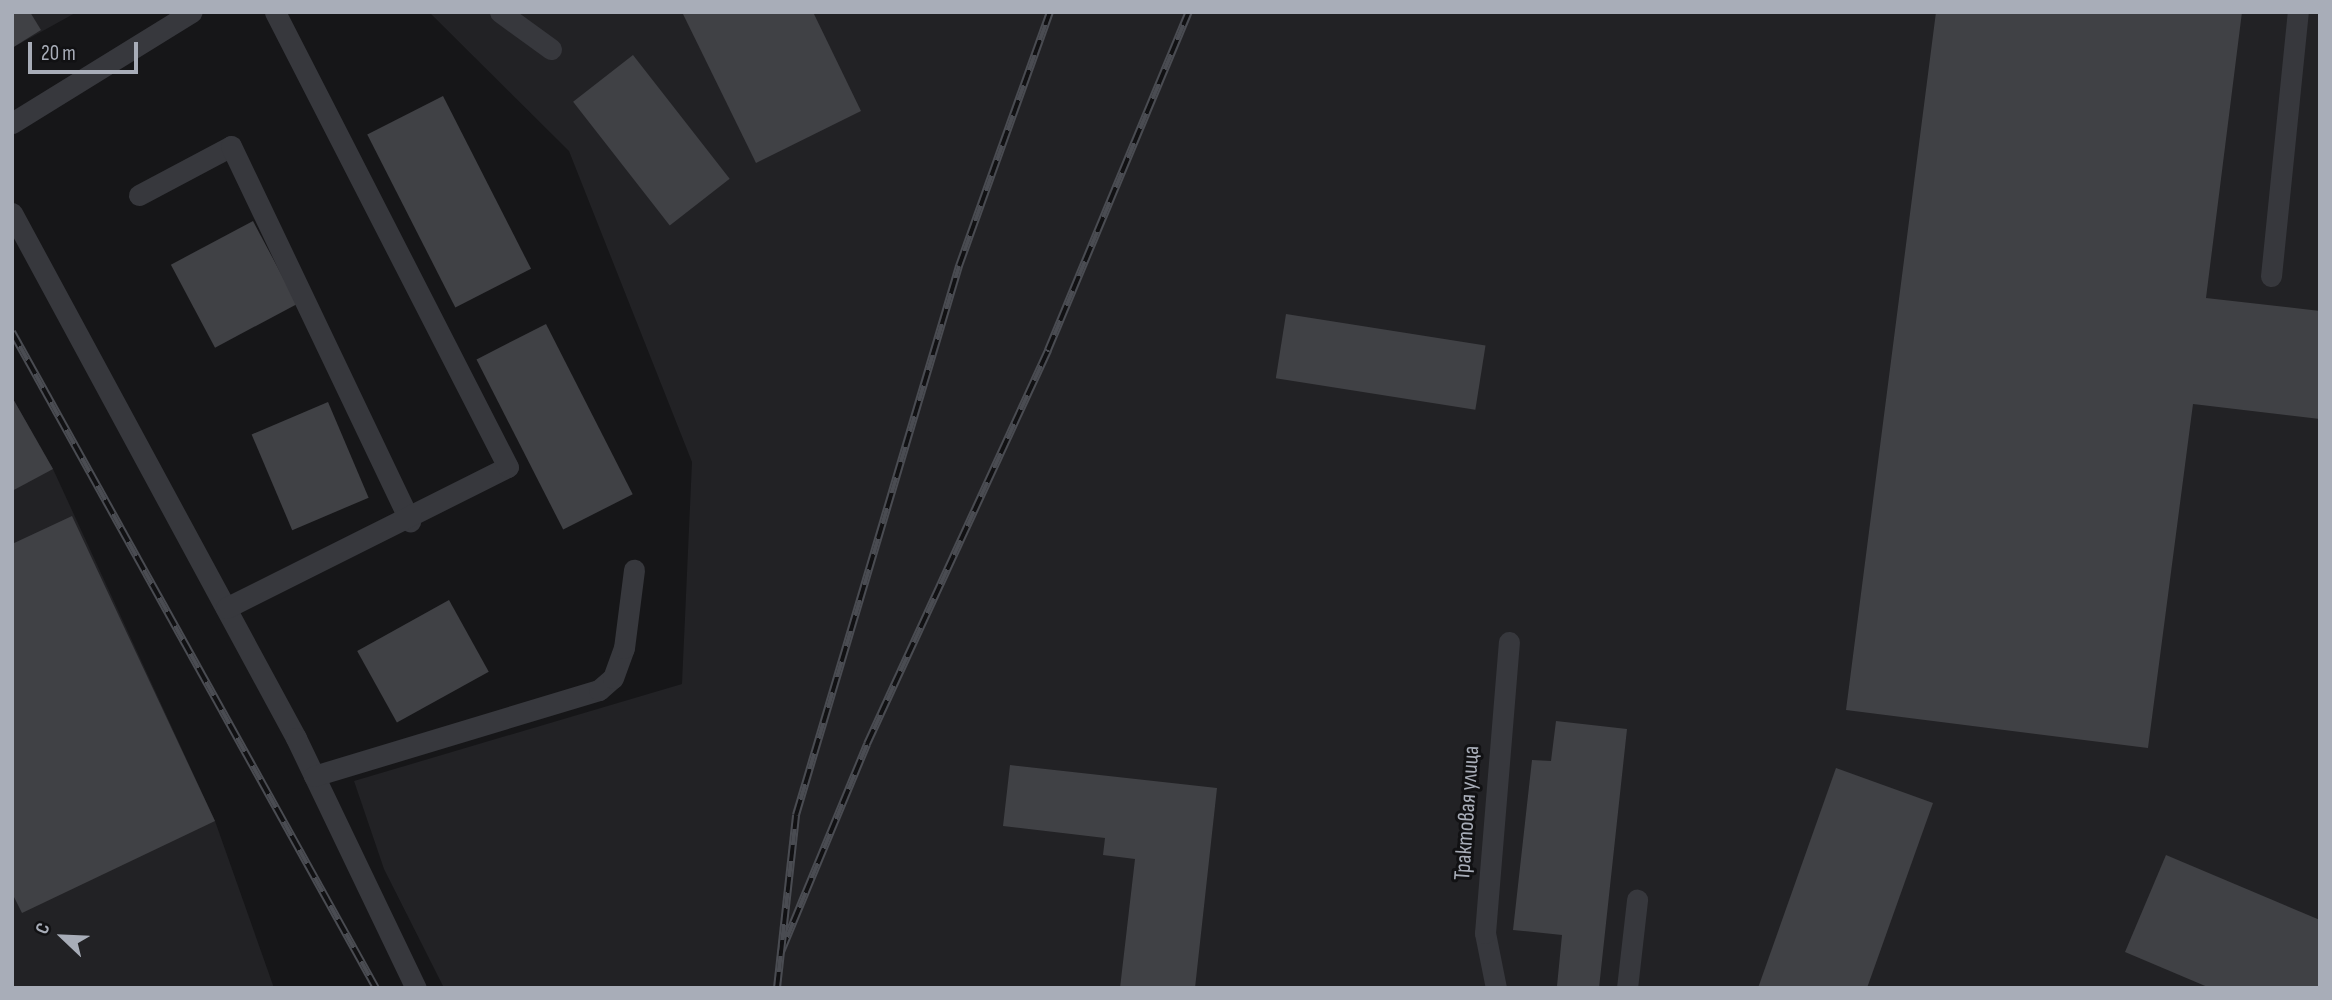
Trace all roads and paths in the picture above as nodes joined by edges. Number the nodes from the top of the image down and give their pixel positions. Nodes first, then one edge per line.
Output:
1 (192, 12) edge
2 (275, 12) edge
3 (500, 12) edge
4 (2298, 12) edge
5 (551, 49) dead end
6 (12, 123) edge
7 (139, 195) dead end
8 (12, 213) edge
9 (2271, 276) dead end
10 (409, 519) junction
11 (634, 570) dead end
12 (226, 608) junction
13 (1509, 642) dead end
14 (314, 776) junction
15 (1637, 900) dead end
16 (416, 988) edge
17 (1496, 988) edge
18 (1628, 988) edge

1 - 6 lane
2 - 10 lane
3 - 5 lane
4 - 9 lane
7 - 10 lane
8 - 12 lane
10 - 12 lane
11 - 14 lane
12 - 14 lane
13 - 17 lane, Трактовая улица
14 - 16 lane
15 - 18 lane

